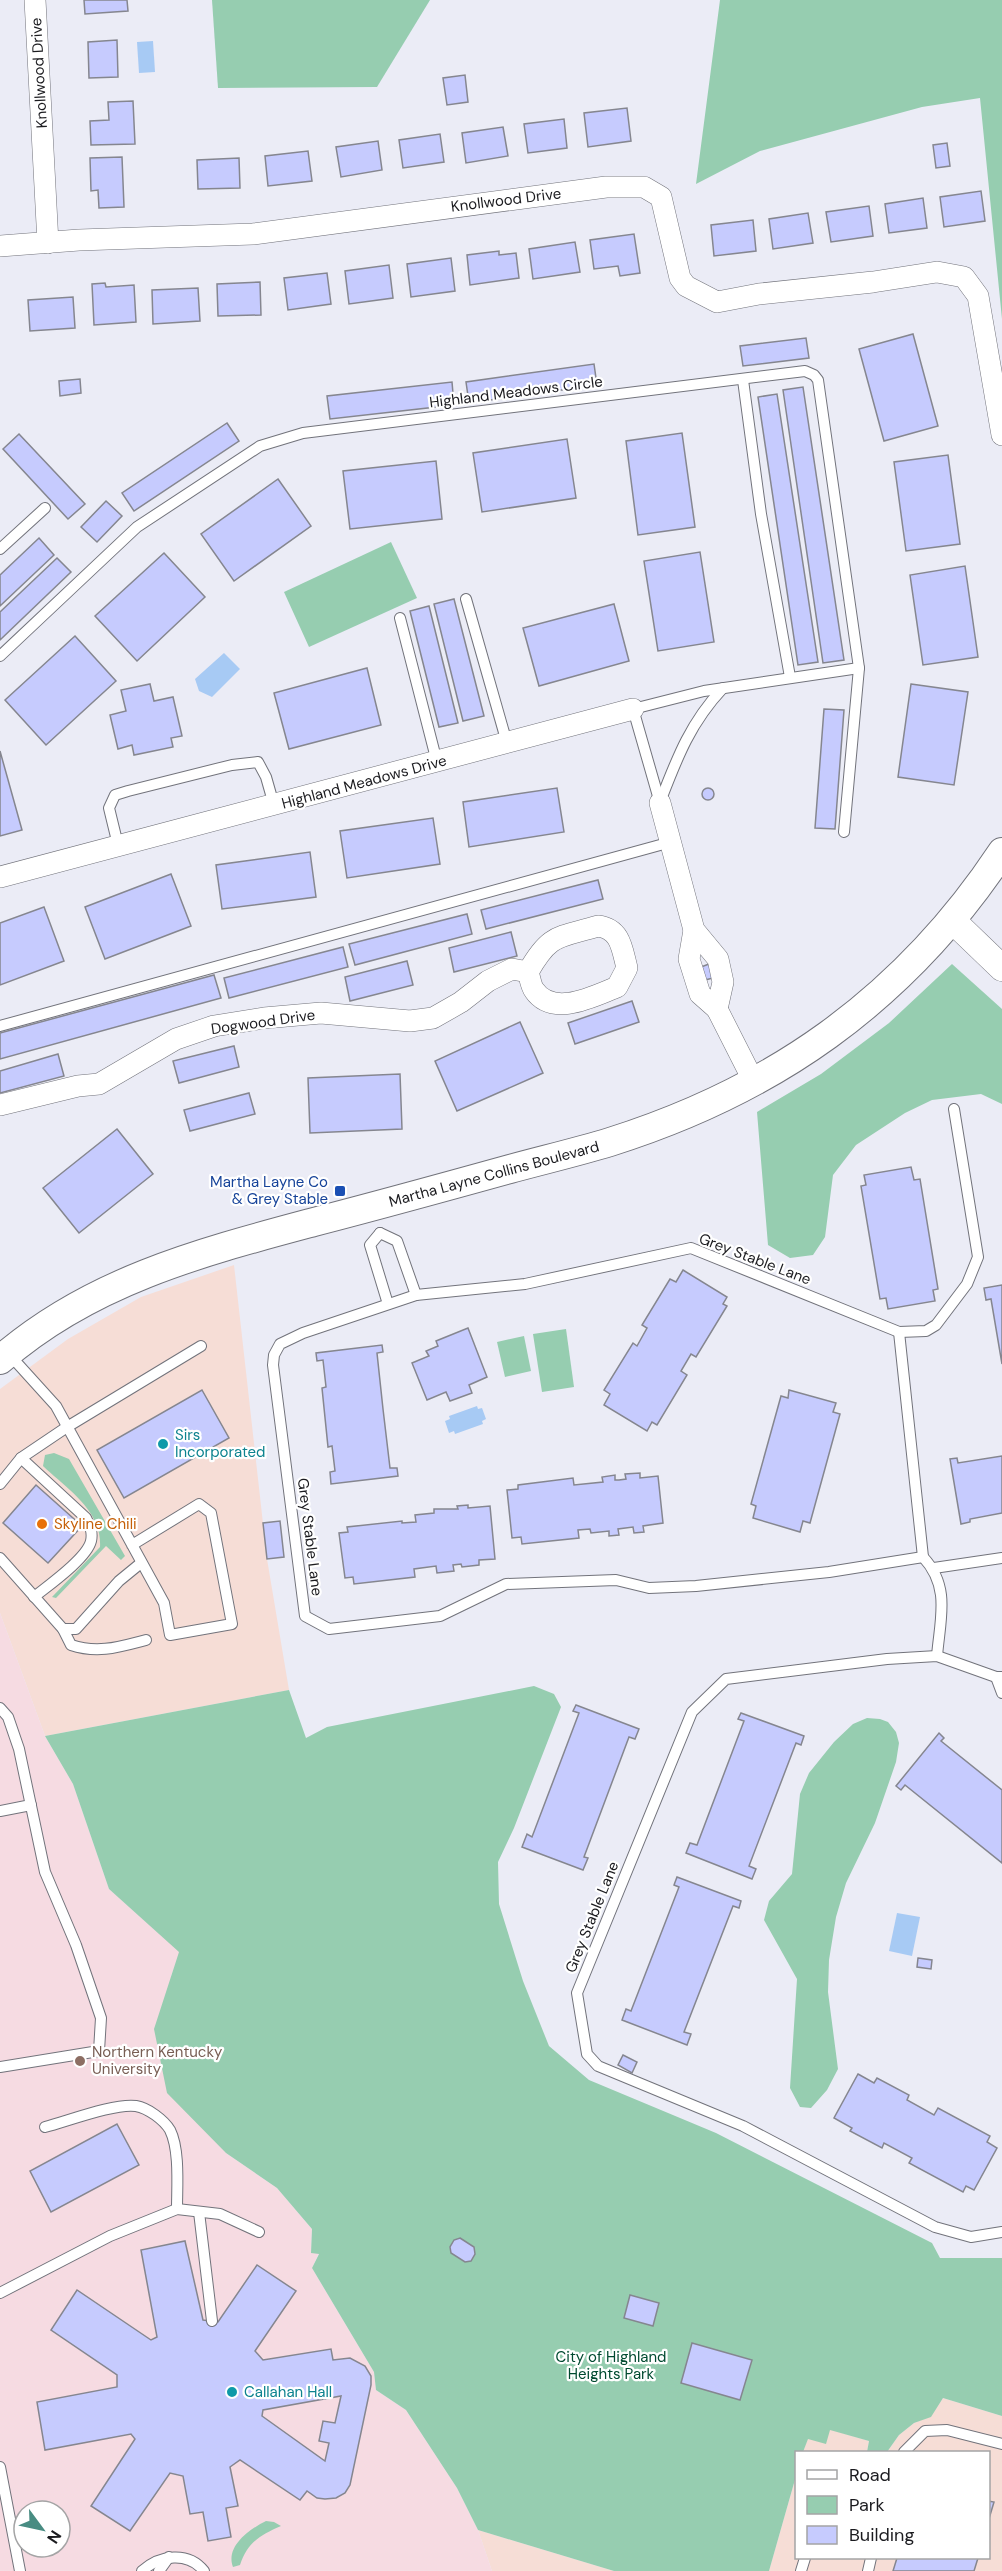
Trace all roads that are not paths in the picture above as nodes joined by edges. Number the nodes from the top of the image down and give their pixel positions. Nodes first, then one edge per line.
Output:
1 (35, 0) edge
2 (48, 243) junction
3 (0, 246) edge
4 (743, 380) junction
5 (1002, 435) edge
6 (45, 508) dead end
7 (0, 549) edge
8 (466, 599) dead end
9 (400, 618) dead end
10 (0, 657) edge
11 (859, 668) junction
12 (790, 677) junction
13 (723, 688) junction
14 (633, 709) junction
15 (507, 743) junction
16 (437, 763) junction
17 (660, 803) junction
18 (273, 805) junction
19 (844, 832) dead end
20 (671, 842) junction
21 (118, 845) junction
22 (1002, 852) edge
23 (0, 877) edge
24 (952, 921) junction
25 (1002, 968) edge
26 (528, 972) junction
27 (0, 1026) edge
28 (753, 1080) junction
29 (0, 1105) edge
30 (954, 1109) dead end
31 (376, 1220) junction
32 (416, 1295) junction
33 (388, 1304) junction
34 (899, 1332) junction
35 (201, 1346) dead end
36 (4, 1356) edge
37 (67, 1427) junction
38 (21, 1458) junction
39 (0, 1484) edge
40 (132, 1545) junction
41 (923, 1557) junction
42 (0, 1558) edge
43 (1002, 1558) edge
44 (141, 1563) junction
45 (934, 1569) junction
46 (34, 1597) junction
47 (63, 1629) junction
48 (146, 1640) dead end
49 (937, 1656) junction
50 (999, 1677) edge
51 (1002, 1693) edge
52 (0, 1708) edge
53 (31, 1805) junction
54 (0, 1810) edge
55 (0, 2067) edge
56 (45, 2127) dead end
57 (177, 2209) junction
58 (199, 2212) junction
59 (259, 2232) dead end
60 (1002, 2232) edge
61 (0, 2293) edge
62 (212, 2321) dead end
63 (1002, 2444) edge
64 (905, 2451) edge
65 (0, 2467) edge
66 (170, 2557) junction
67 (20, 2571) edge
68 (142, 2571) edge
69 (159, 2571) edge
70 (204, 2571) edge

1 - 2 street, Knollwood Drive
2 - 3 street
2 - 5 street, Knollwood Drive
4 - 10 lane, Highland Meadows Circle
4 - 11 lane, Highland Meadows Circle
4 - 12 lane
6 - 7 lane
8 - 15 lane
9 - 16 lane
11 - 12 lane
11 - 19 lane, Highland Meadows Circle
12 - 13 lane
13 - 14 lane
13 - 17 lane
14 - 15 street, Highland Meadows Drive
14 - 17 lane
15 - 16 street, Highland Meadows Drive
16 - 18 street, Highland Meadows Drive
17 - 20 street
18 - 21 street, Highland Meadows Drive
18 - 21 lane
20 - 27 lane
20 - 28 street
21 - 23 street, Highland Meadows Drive
22 - 24 main road, Martha Layne Collins Boulevard
24 - 25 street
24 - 28 main road, Martha Layne Collins Boulevard
26 - 26 street
26 - 29 street, Dogwood Drive
28 - 31 main road, Martha Layne Collins Boulevard
30 - 34 lane, Grey Stable Lane
31 - 32 lane
31 - 33 lane
31 - 36 main road, Martha Layne Collins Boulevard
32 - 33 lane, Grey Stable Lane
32 - 34 lane, Grey Stable Lane
33 - 41 lane, Grey Stable Lane
34 - 41 lane
35 - 37 lane
36 - 37 lane
37 - 38 lane
37 - 40 lane
38 - 39 lane
38 - 46 lane
40 - 44 lane
40 - 44 lane
41 - 45 lane
42 - 46 lane
43 - 45 lane
44 - 47 lane
45 - 49 lane
46 - 47 lane
47 - 48 lane
49 - 50 lane, Grey Stable Lane
49 - 60 lane, Grey Stable Lane
50 - 51 lane, Grey Stable Lane
52 - 53 lane
53 - 54 lane
53 - 55 lane
56 - 57 lane
57 - 58 lane
57 - 61 lane
58 - 59 lane
58 - 62 lane
63 - 64 lane
65 - 67 lane
66 - 68 lane
66 - 69 lane
66 - 70 lane

